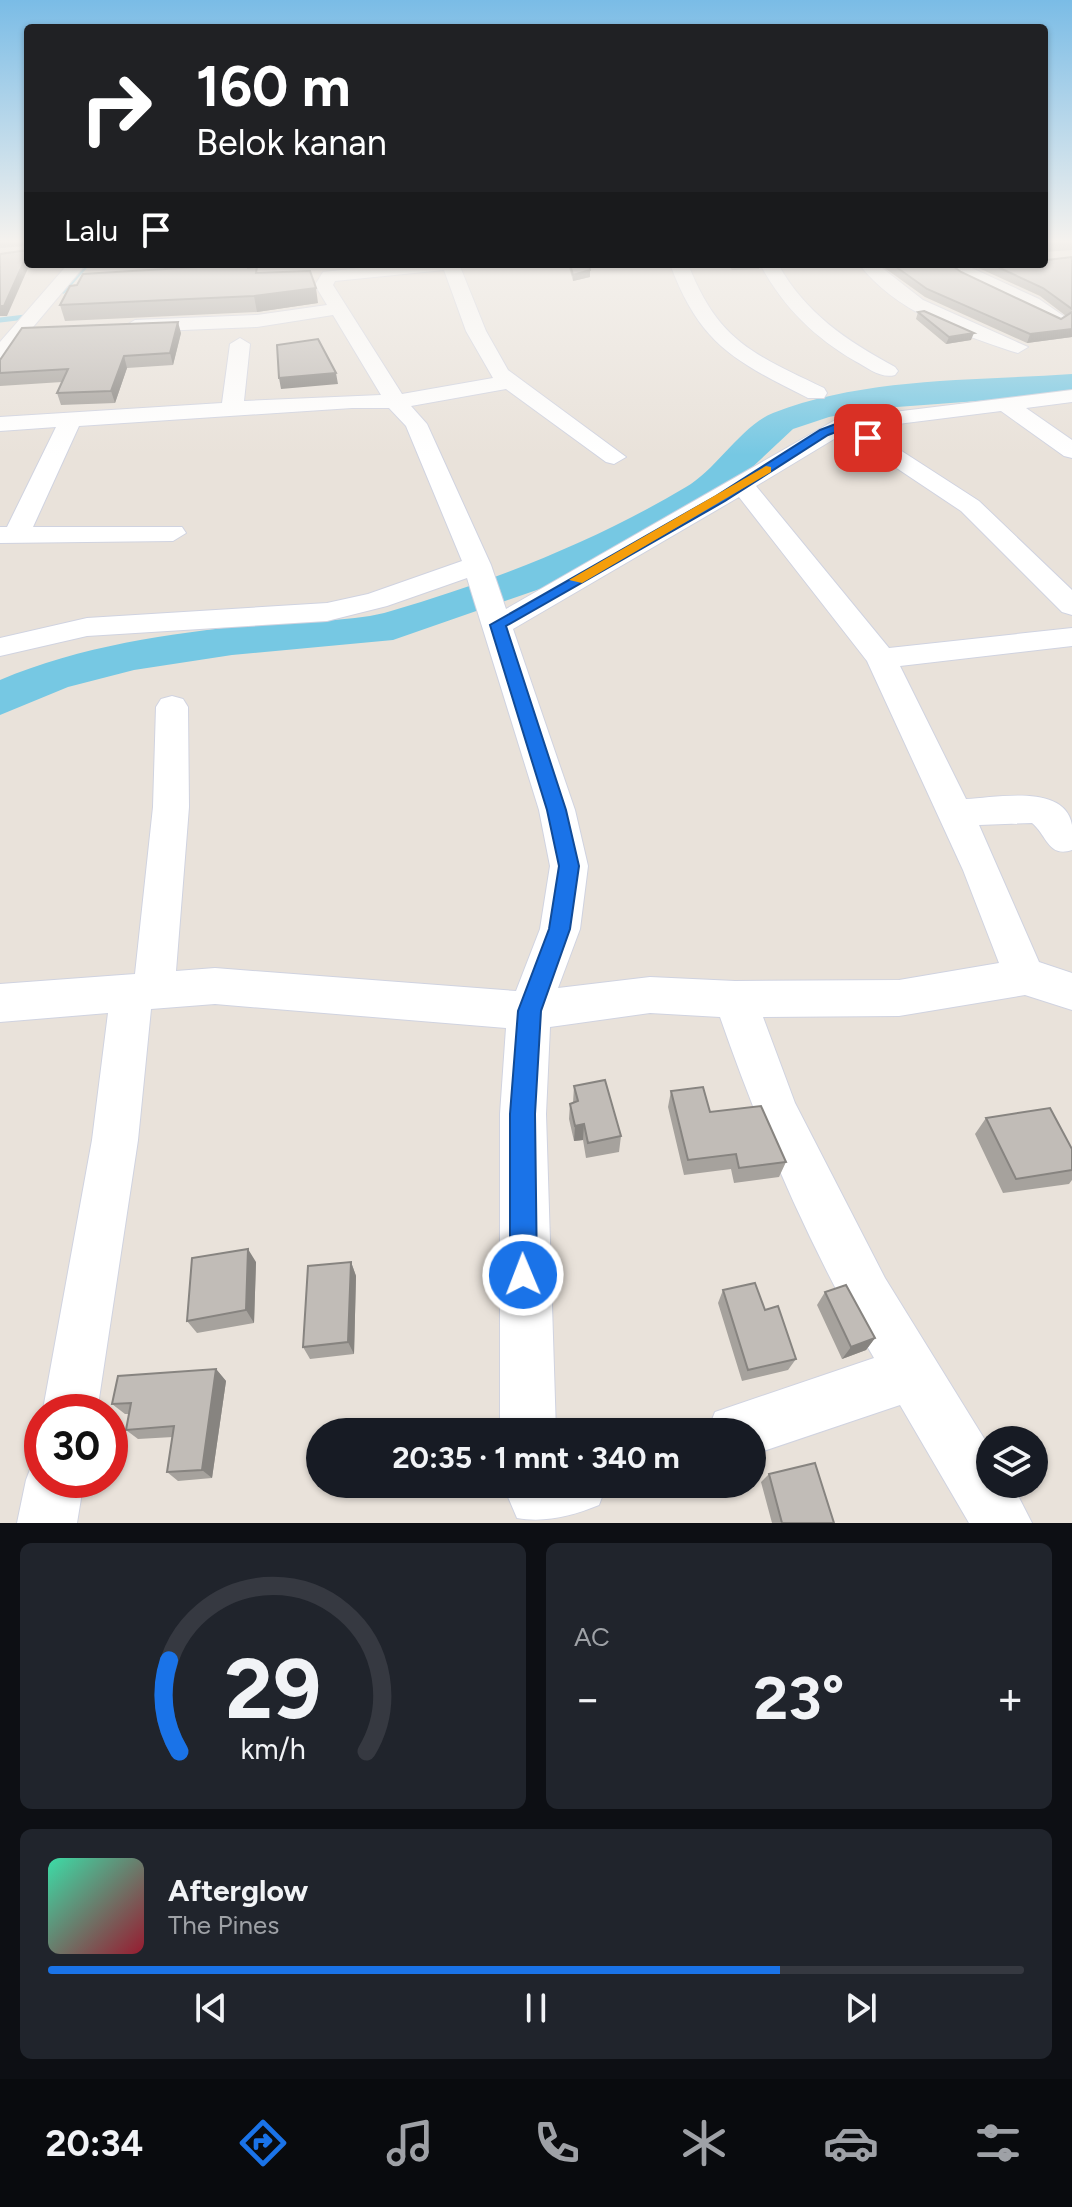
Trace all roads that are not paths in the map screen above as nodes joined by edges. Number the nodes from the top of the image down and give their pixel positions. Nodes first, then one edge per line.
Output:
1 (33, 313) edge
2 (310, 313) edge
3 (340, 313) edge
4 (469, 313) edge
5 (699, 313) edge
6 (802, 313) edge
7 (937, 313) edge
8 (1050, 313) edge
9 (1059, 319) edge
10 (114, 327) edge
11 (21, 328) junction
12 (50, 330) edge
13 (240, 344) dead end
14 (1018, 347) dead end
15 (0, 354) edge
16 (888, 371) dead end
17 (508, 382) junction
18 (816, 393) dead end
19 (1072, 396) edge
20 (395, 402) junction
21 (1008, 406) junction
22 (232, 408) junction
23 (71, 419) junction
24 (0, 424) edge
25 (845, 424) junction
26 (1072, 451) edge
27 (614, 457) dead end
28 (742, 485) junction
29 (173, 533) dead end
30 (8, 534) edge
31 (477, 565) junction
32 (1072, 606) edge
33 (496, 619) junction
34 (1072, 637) edge
35 (0, 647) edge
36 (881, 658) junction
37 (172, 707) dead end
38 (955, 813) junction
39 (1063, 839) dead end
40 (1025, 977) junction
41 (143, 990) junction
42 (1072, 992) edge
43 (735, 999) junction
44 (0, 1003) edge
45 (529, 1011) junction
46 (913, 1373) junction
47 (72, 1394) edge
48 (528, 1418) edge
49 (766, 1422) edge
50 (52, 1498) edge
51 (47, 1523) edge
52 (1002, 1523) edge

1 - 11 street
2 - 10 street
3 - 20 street
4 - 17 street
5 - 18 street
6 - 16 street
7 - 14 street
8 - 9 street
11 - 12 street
11 - 15 street
13 - 22 street
17 - 20 street
17 - 27 street
19 - 21 street
20 - 22 street
20 - 31 street
21 - 25 street
21 - 26 street
22 - 23 street
23 - 24 street
23 - 30 street
25 - 28 street
25 - 32 street
28 - 33 street
28 - 36 street
29 - 30 street
31 - 33 street
31 - 35 street
33 - 45 street
34 - 36 street
36 - 38 street
37 - 41 street
38 - 39 street
38 - 40 street
40 - 42 street
40 - 43 street
41 - 44 street
41 - 45 street
41 - 47 street
43 - 45 street
43 - 46 street
45 - 48 street
46 - 49 street
46 - 52 street
50 - 51 street

